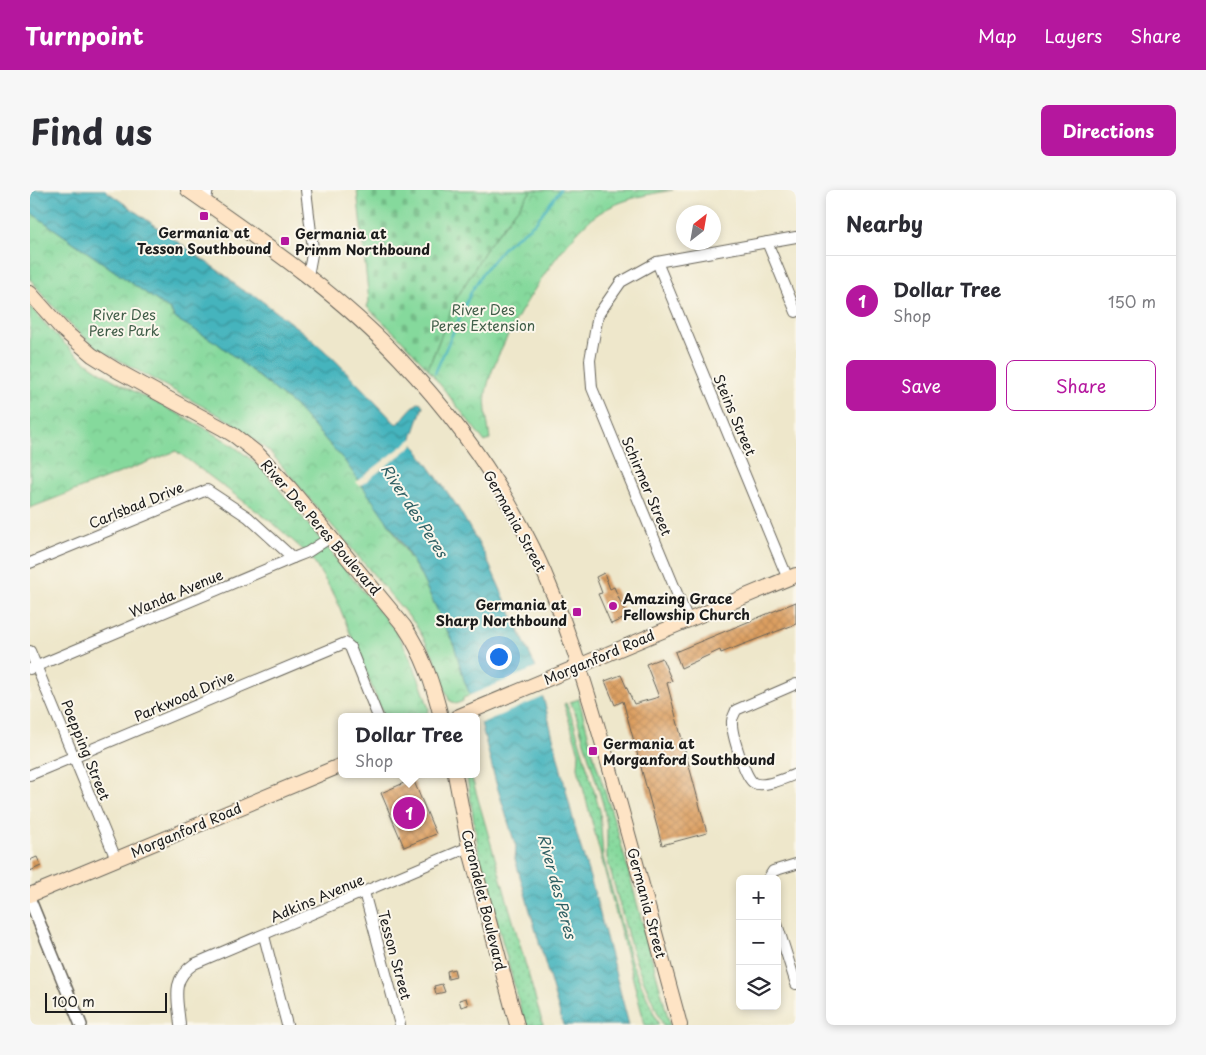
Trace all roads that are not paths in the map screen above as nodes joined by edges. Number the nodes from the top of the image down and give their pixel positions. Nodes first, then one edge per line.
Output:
1 (188, 190) edge
2 (306, 190) edge
3 (207, 196) edge
4 (796, 237) edge
5 (767, 242) junction
6 (657, 262) junction
7 (308, 276) junction
8 (30, 293) edge
9 (796, 312) edge
10 (331, 537) junction
11 (293, 558) junction
12 (30, 563) edge
13 (792, 577) edge
14 (688, 620) junction
15 (30, 650) edge
16 (580, 665) junction
17 (33, 668) edge
18 (796, 684) edge
19 (376, 713) edge
20 (440, 713) edge
21 (467, 713) edge
22 (74, 758) junction
23 (338, 767) edge
24 (796, 774) edge
25 (30, 775) edge
26 (456, 778) edge
27 (469, 846) junction
28 (116, 859) junction
29 (796, 864) edge
30 (770, 875) edge
31 (364, 892) junction
32 (30, 895) edge
33 (30, 900) edge
34 (264, 936) junction
35 (781, 937) edge
36 (796, 984) edge
37 (82, 1025) edge
38 (180, 1025) edge
39 (287, 1025) edge
40 (400, 1025) edge
41 (517, 1025) edge
42 (680, 1025) edge

1 - 3 main road, Germania Street
2 - 7 street
3 - 7 main road, Germania Street
4 - 5 street
5 - 6 street
5 - 9 street
6 - 13 street, Steins Street
6 - 14 street, Schirmer Street
7 - 16 main road, Germania Street
8 - 10 main road, River Des Peres Boulevard
10 - 11 street, Wanda Avenue
10 - 20 main road, River Des Peres Boulevard
11 - 12 street, Carlsbad Drive
11 - 17 street, Wanda Avenue
13 - 14 main road, Morganford Road
14 - 16 main road, Morganford Road
15 - 17 street, Poepping Street
16 - 21 main road, Morganford Road
16 - 42 main road, Germania Street
17 - 22 street, Poepping Street
18 - 24 street
19 - 22 street, Parkwood Drive
22 - 25 street, Parkwood Drive
22 - 28 street, Poepping Street
23 - 28 main road, Morganford Road
26 - 27 main road, Carondelet Boulevard
27 - 31 street, Adkins Avenue
27 - 41 main road, Carondelet Boulevard
28 - 32 main road, Morganford Road
29 - 30 street
31 - 34 street, Adkins Avenue
31 - 40 street, Tesson Street
33 - 37 street
34 - 38 street, Adkins Avenue
34 - 39 street
35 - 36 street

